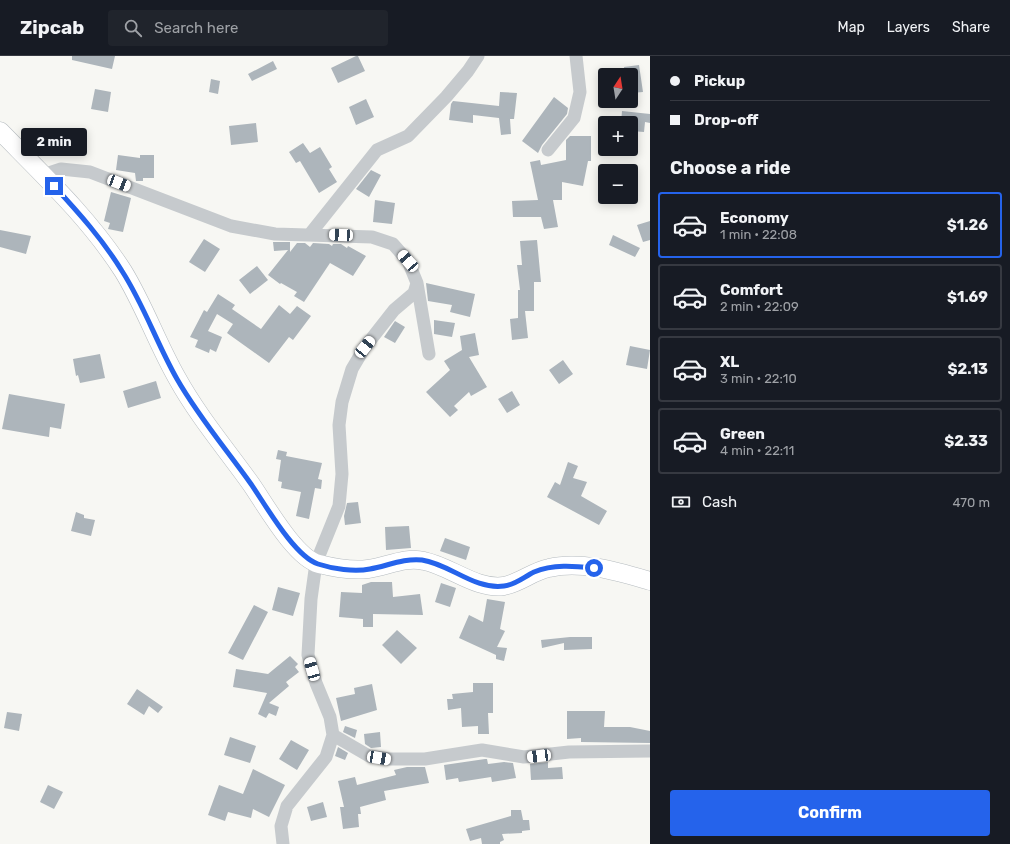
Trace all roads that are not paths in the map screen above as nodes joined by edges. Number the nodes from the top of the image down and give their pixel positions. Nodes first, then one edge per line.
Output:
1 (478, 56) edge
2 (576, 56) edge
3 (0, 131) edge
4 (548, 150) dead end
5 (43, 175) junction
6 (310, 234) junction
7 (417, 283) junction
8 (429, 354) dead end
9 (316, 563) junction
10 (650, 581) edge
11 (333, 735) junction
12 (650, 751) edge
13 (284, 844) edge

1 - 6 street
2 - 4 street
3 - 5 main road
5 - 6 street
5 - 9 main road
6 - 7 street
7 - 8 street
7 - 9 street
9 - 10 main road
9 - 11 street
11 - 12 street
11 - 13 street

